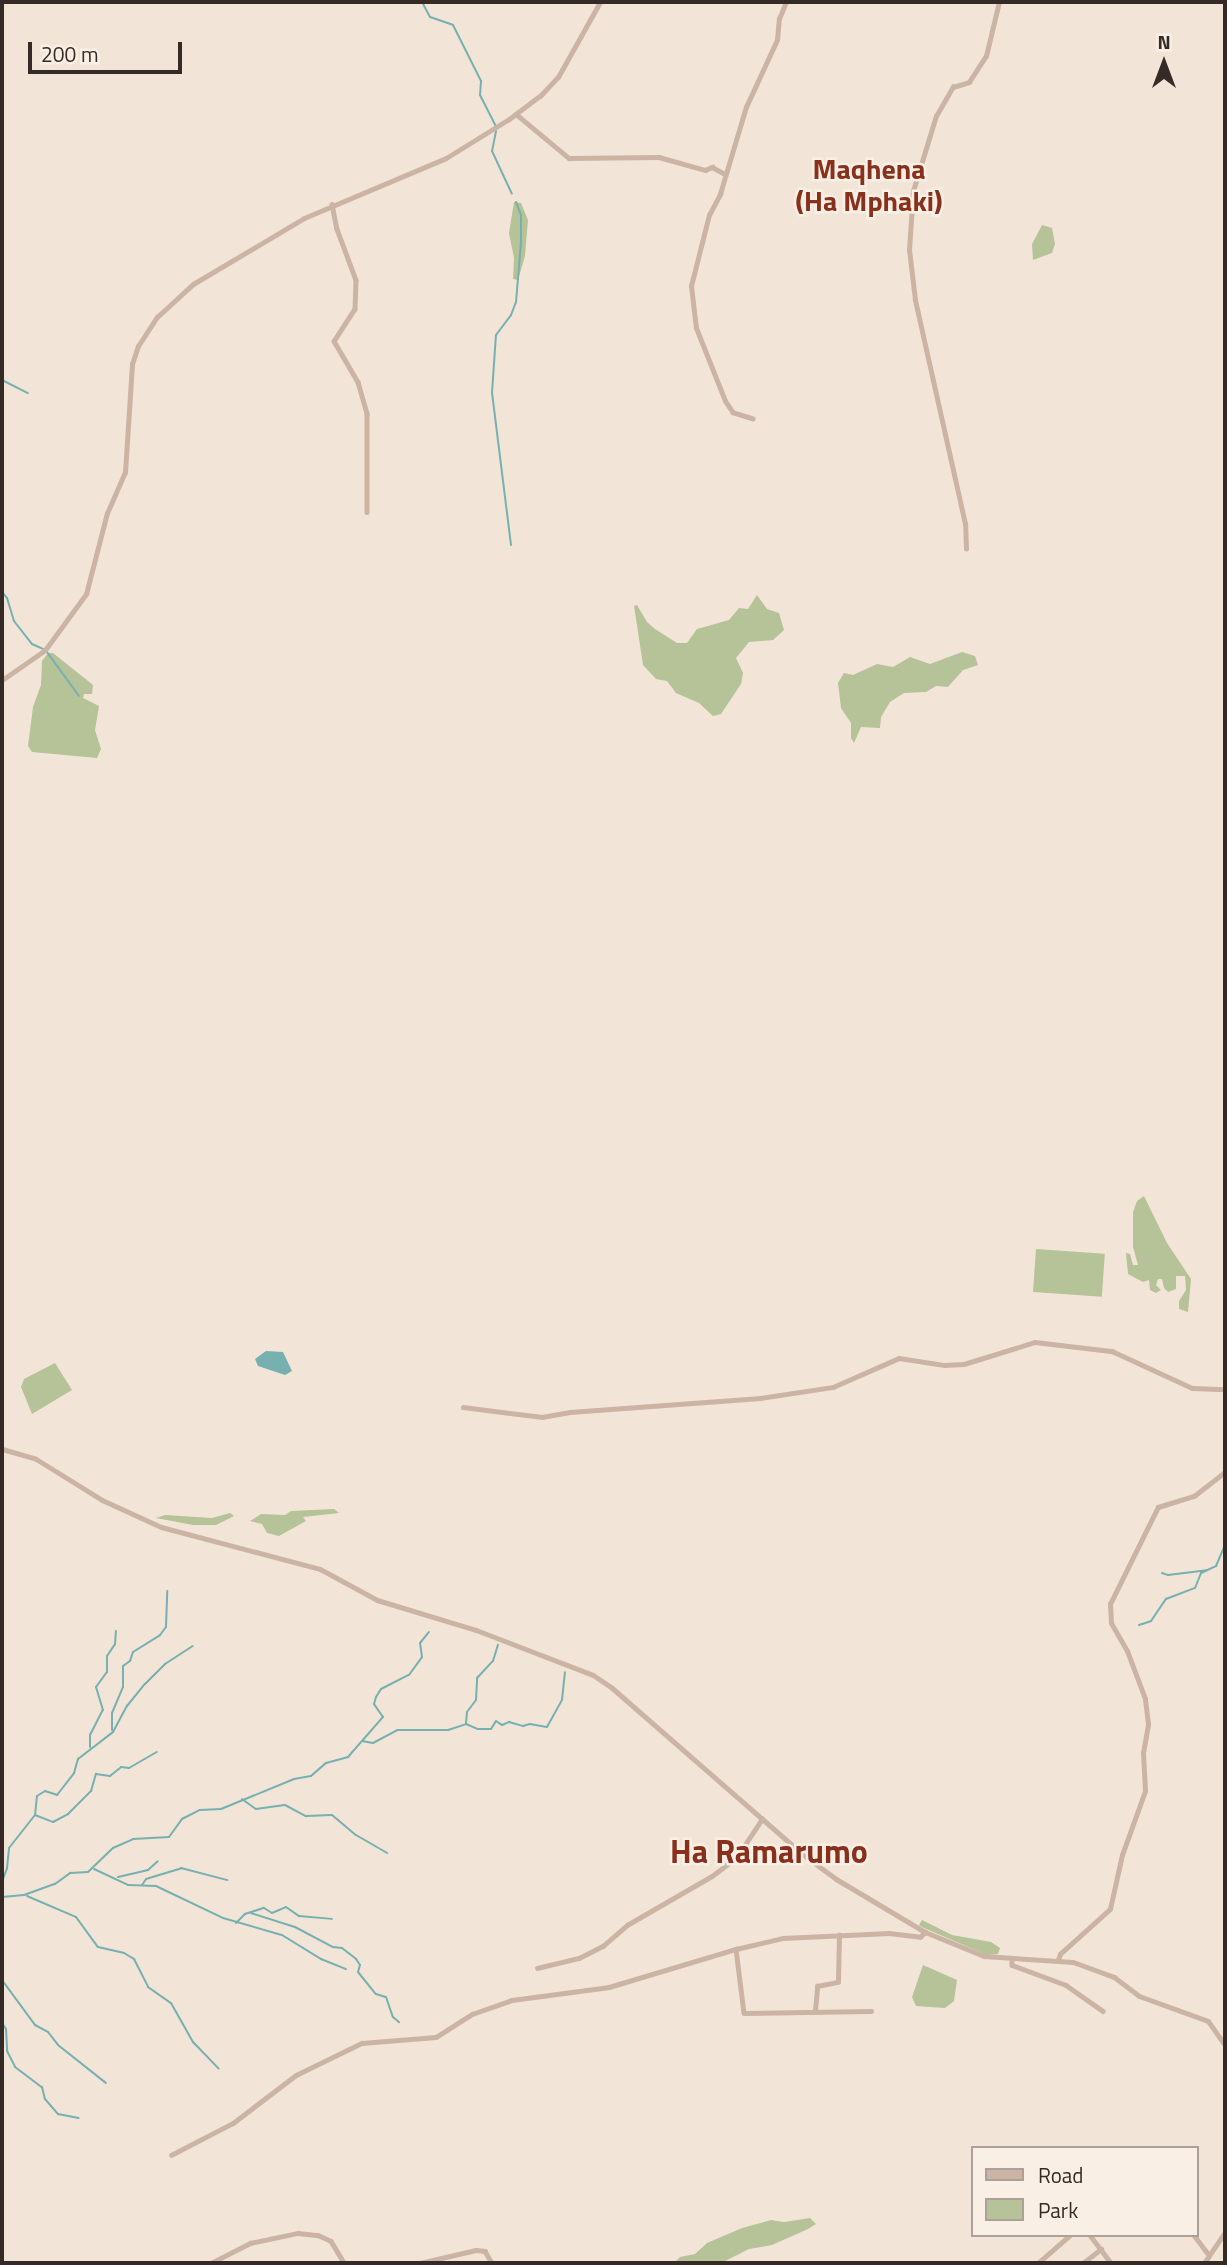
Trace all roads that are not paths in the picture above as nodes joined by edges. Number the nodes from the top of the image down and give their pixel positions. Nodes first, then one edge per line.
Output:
1 (600, 2) edge
2 (786, 2) edge
3 (999, 2) edge
4 (516, 114) junction
5 (725, 174) junction
6 (332, 203) junction
7 (753, 419) dead end
8 (367, 512) dead end
9 (967, 549) dead end
10 (2, 680) edge
11 (1225, 1389) edge
12 (463, 1407) dead end
13 (2, 1449) edge
14 (1225, 1472) edge
15 (762, 1819) junction
16 (925, 1932) junction
17 (839, 1935) junction
18 (736, 1949) junction
19 (1012, 1959) junction
20 (1059, 1960) junction
21 (537, 1968) dead end
22 (815, 2011) junction
23 (871, 2011) dead end
24 (1103, 2011) dead end
25 (1225, 2045) edge
26 (171, 2155) dead end
27 (1225, 2232) edge
28 (1068, 2237) edge
29 (1092, 2237) edge
30 (1196, 2237) edge
31 (1101, 2249) junction
32 (1209, 2255) junction
33 (211, 2263) edge
34 (344, 2263) edge
35 (420, 2263) edge
36 (492, 2263) edge
37 (1038, 2263) edge
38 (1083, 2263) edge
39 (1111, 2263) edge
40 (1204, 2263) edge

1 - 4 street
2 - 5 street
3 - 9 street
4 - 5 street
4 - 6 street
5 - 7 street
6 - 8 street
6 - 10 street
11 - 12 street
13 - 15 street
14 - 20 street
15 - 16 street
15 - 21 street
16 - 17 street
16 - 19 street
17 - 18 street
17 - 22 street
18 - 22 street
18 - 26 street
19 - 20 street
19 - 24 street
20 - 25 street
22 - 23 street
27 - 32 street
28 - 37 street
29 - 31 street
30 - 32 street
31 - 38 street
31 - 39 street
32 - 40 street
33 - 34 street
35 - 36 street

